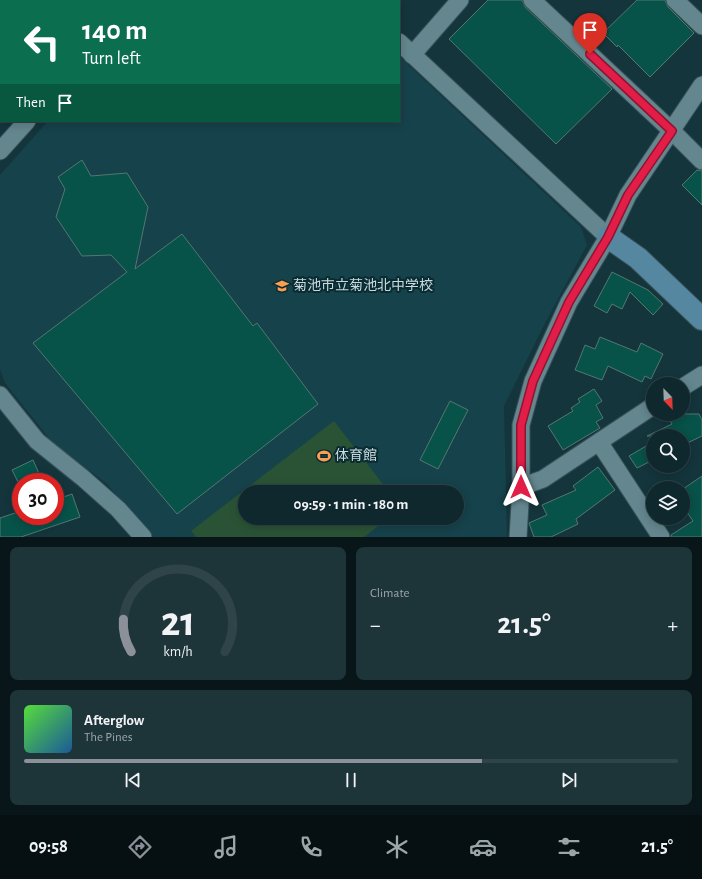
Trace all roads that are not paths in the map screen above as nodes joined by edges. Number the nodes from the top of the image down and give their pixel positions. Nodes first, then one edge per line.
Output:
1 (460, 0) edge
2 (532, 0) edge
3 (675, 0) edge
4 (702, 26) edge
5 (400, 43) edge
6 (412, 55) junction
7 (702, 85) edge
8 (26, 122) edge
9 (672, 131) junction
10 (0, 151) edge
11 (702, 161) edge
12 (608, 237) junction
13 (702, 319) edge
14 (0, 395) edge
15 (646, 411) edge
16 (599, 442) junction
17 (521, 487) junction
18 (142, 537) edge
19 (518, 537) edge
20 (661, 537) edge

1 - 6 street
2 - 9 street
3 - 4 street
5 - 6 street
6 - 12 street
7 - 9 street
8 - 10 street
9 - 11 street
9 - 12 street
12 - 13 street
12 - 17 street
14 - 18 street
15 - 16 street
16 - 17 street
16 - 20 street
17 - 19 street

